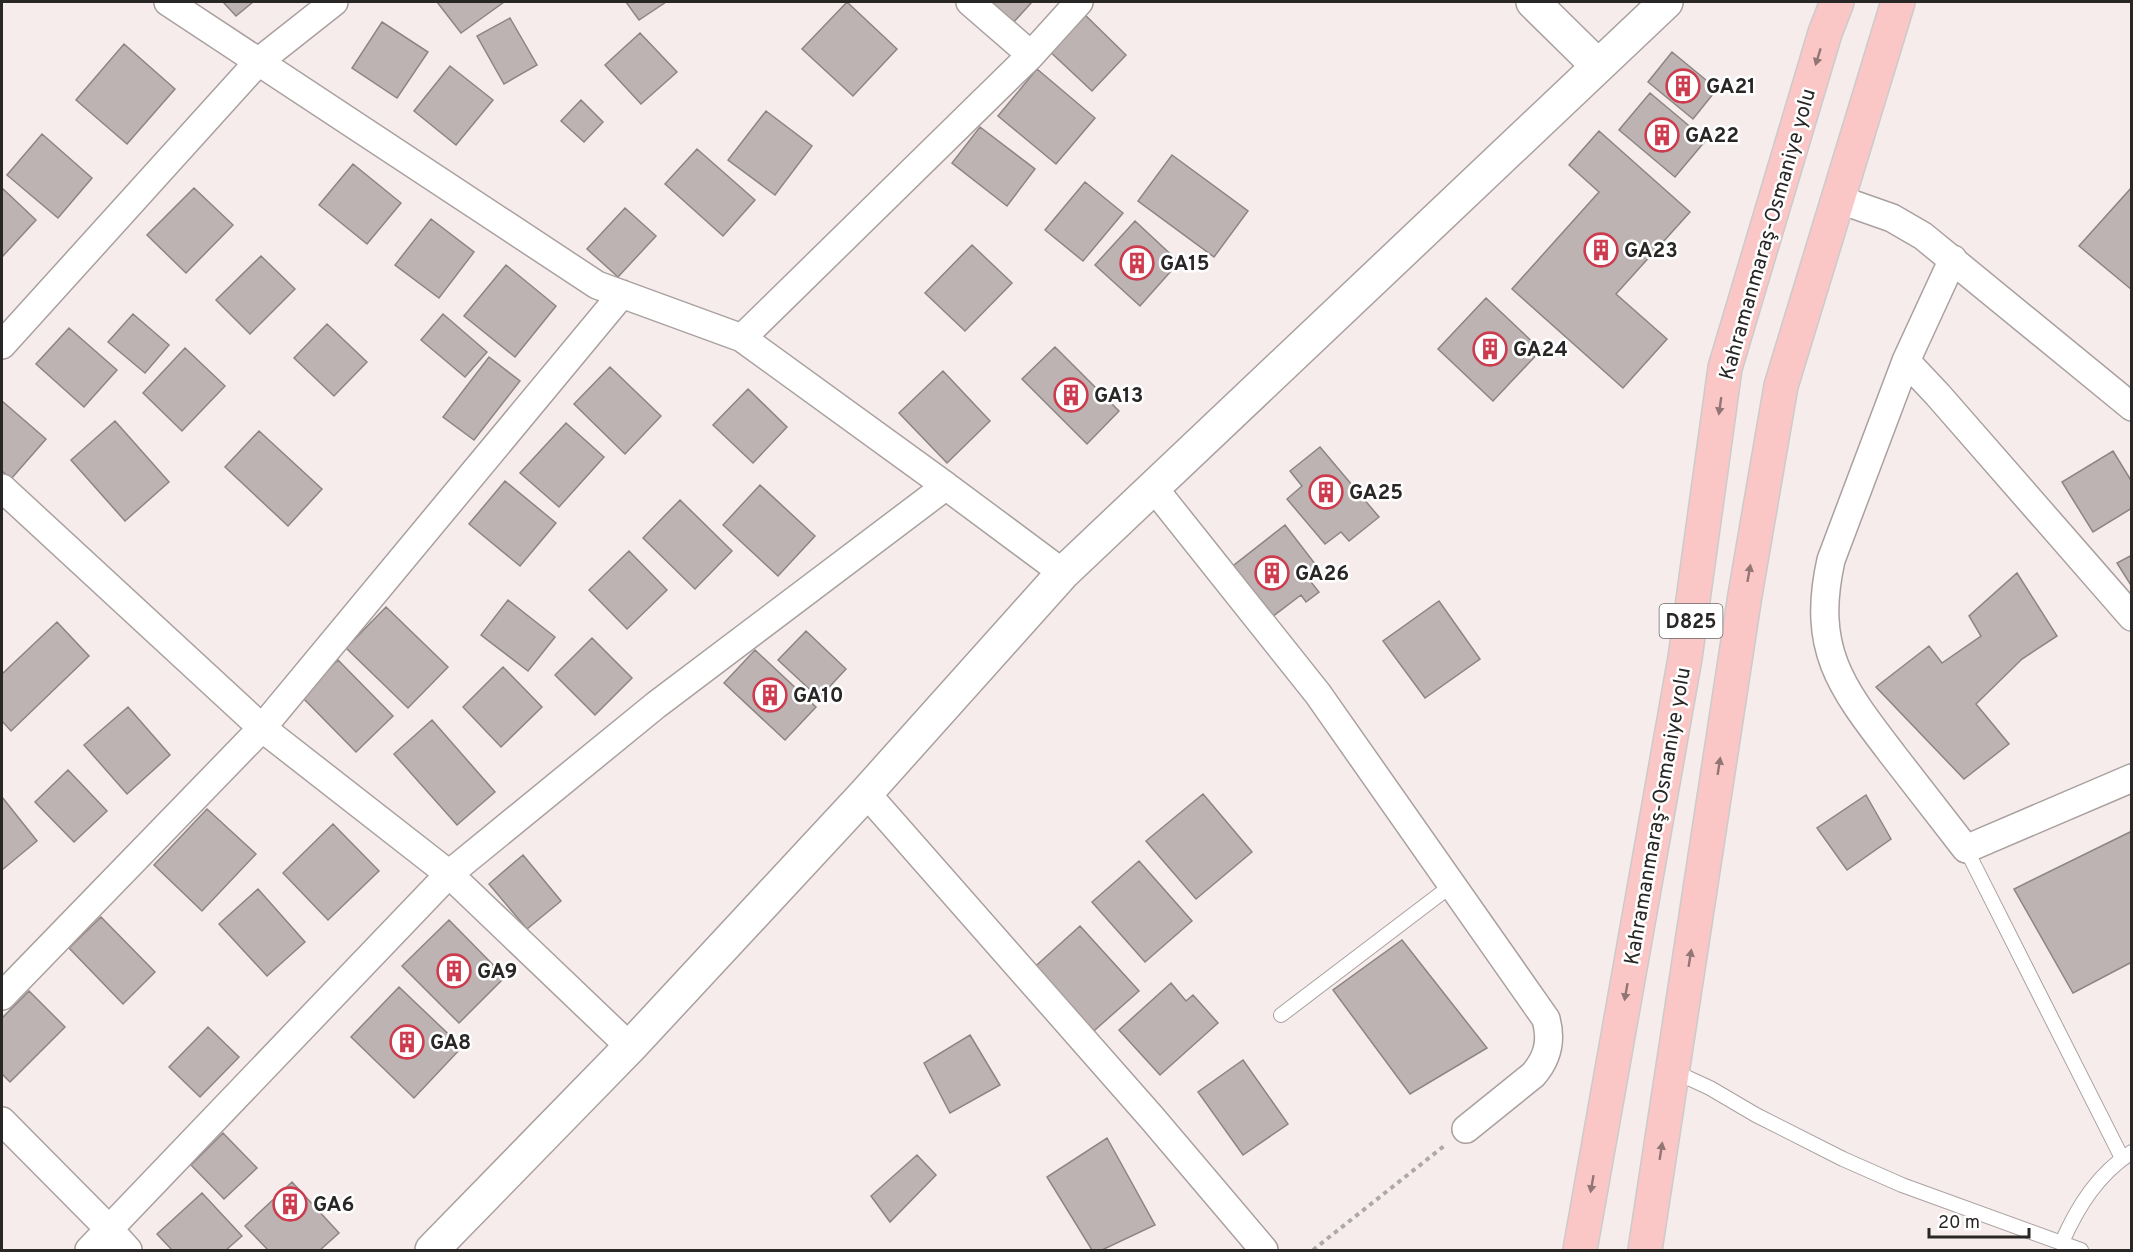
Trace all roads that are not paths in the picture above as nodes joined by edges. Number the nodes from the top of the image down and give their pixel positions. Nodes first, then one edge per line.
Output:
1 (168, 2) edge
2 (334, 2) edge
3 (970, 2) edge
4 (1079, 2) edge
5 (1533, 2) edge
6 (1666, 2) edge
7 (1838, 2) edge
8 (1898, 2) edge
9 (1031, 55) junction
10 (258, 62) junction
11 (1597, 65) junction
12 (1838, 199) junction
13 (1953, 259) junction
14 (622, 294) junction
15 (742, 338) junction
16 (2, 345) edge
17 (1906, 361) junction
18 (2132, 407) edge
19 (946, 486) junction
20 (1153, 487) junction
21 (2, 488) edge
22 (1063, 573) junction
23 (2132, 617) edge
24 (262, 728) junction
25 (2132, 778) edge
26 (866, 793) junction
27 (1966, 849) junction
28 (449, 874) junction
29 (1452, 885) junction
30 (2, 996) edge
31 (1281, 1015) dead end
32 (630, 1047) junction
33 (1673, 1071) junction
34 (2, 1121) edge
35 (1466, 1129) road end
36 (2127, 1155) edge
37 (109, 1229) junction
38 (2062, 1242) junction
39 (89, 1251) edge
40 (128, 1251) edge
41 (432, 1251) edge
42 (1264, 1251) edge
43 (1580, 1251) edge
44 (1645, 1251) edge
45 (2081, 1251) edge

1 - 10 street
2 - 10 street
3 - 9 street
4 - 9 street
5 - 11 street
6 - 11 street
7 -> 43 highway, Kahramanmaraş-Osmaniye yolu / D825
8 - 12 highway, D825
9 - 15 street
10 - 14 street
10 - 16 street
11 - 20 street
12 - 13 street
33 -> 12 highway, D825
13 - 17 street
13 - 18 street
14 - 15 street
14 - 24 street
15 - 19 street
17 - 23 street
17 - 27 street
19 - 22 street
19 - 28 street
20 - 22 street
20 - 29 street
21 - 24 street
22 - 26 street
24 - 28 street
24 - 30 street
25 - 27 street
26 - 32 street
26 - 42 street
27 - 36 lane
28 - 32 street
28 - 37 street
29 - 31 lane
29 - 35 street
32 - 41 street
33 - 38 lane
44 -> 33 highway, D825
34 - 37 street
36 - 38 lane
37 - 39 street
37 - 40 street
38 - 45 lane

